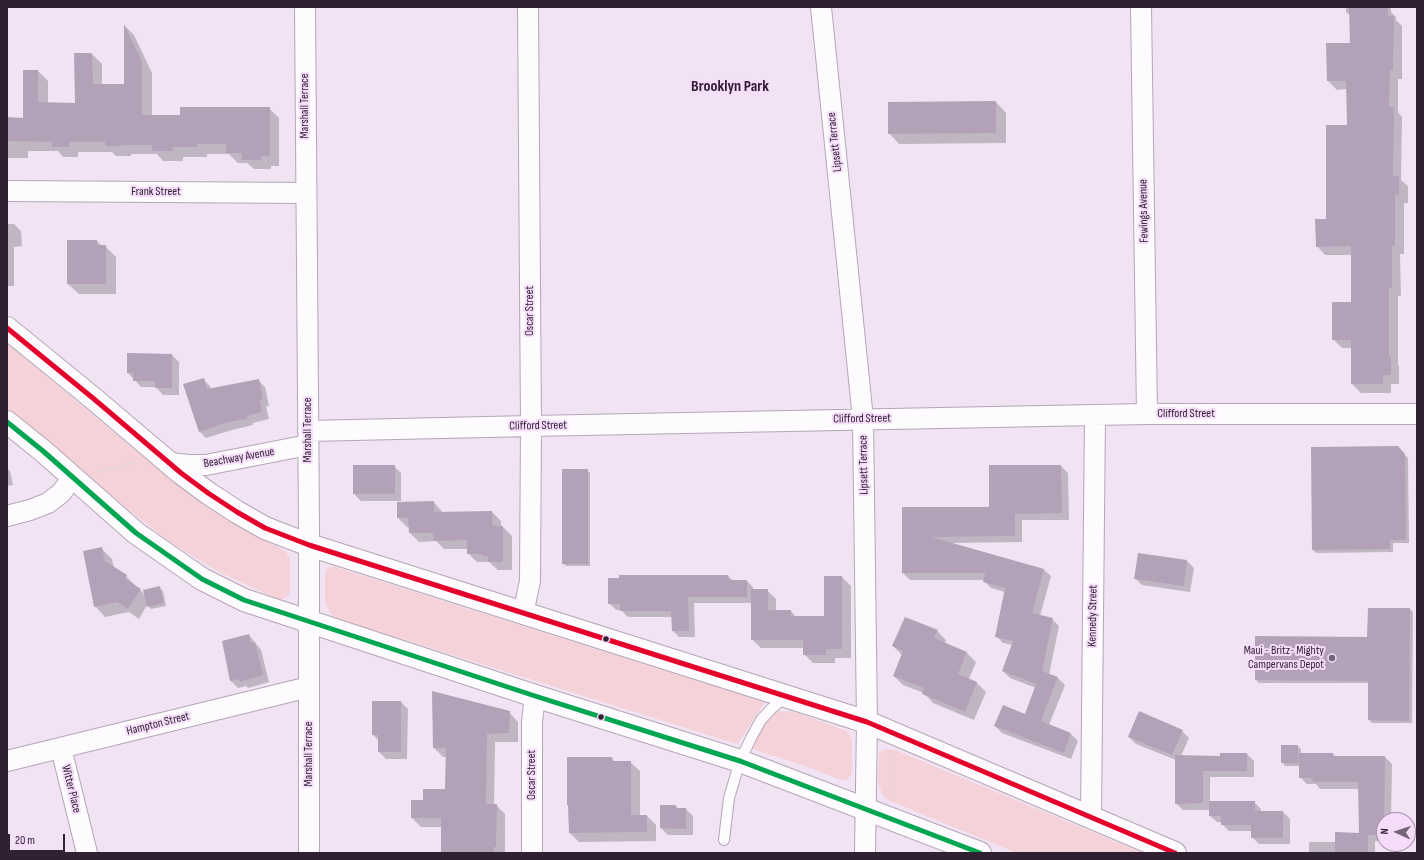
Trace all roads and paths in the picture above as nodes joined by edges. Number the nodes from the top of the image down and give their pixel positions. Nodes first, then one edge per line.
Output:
1 (305, 7) edge
2 (528, 7) edge
3 (821, 7) edge
4 (1141, 7) edge
5 (7, 191) edge
6 (306, 193) junction
7 (7, 328) edge
8 (1147, 414) junction
9 (1417, 414) edge
10 (1095, 415) junction
11 (863, 419) junction
12 (7, 422) edge
13 (531, 426) junction
14 (308, 438) junction
15 (166, 459) junction
16 (77, 481) junction
17 (7, 516) edge
18 (309, 545) junction
19 (523, 614) junction
20 (309, 622) junction
21 (309, 687) junction
22 (535, 696) junction
23 (788, 696) junction
24 (867, 722) junction
25 (61, 748) junction
26 (892, 751) dead end
27 (740, 761) junction
28 (7, 762) edge
29 (892, 798) dead end
30 (865, 808) junction
31 (1091, 816) junction
32 (724, 840) dead end
33 (88, 853) edge
34 (309, 853) edge
35 (532, 853) edge
36 (865, 853) edge
37 (980, 853) edge
38 (1175, 853) edge

1 - 6 street, Marshall Terrace
2 - 13 street, Oscar Street
3 - 11 street, Lipsett Terrace
4 - 8 street, Fewings Avenue
5 - 6 street, Frank Street
6 - 14 street, Marshall Terrace
7 - 15 main road
8 - 9 street, Clifford Street
8 - 10 street, Clifford Street
10 - 11 street, Clifford Street
10 - 31 street, Kennedy Street
11 - 13 street, Clifford Street
11 - 24 street, Lipsett Terrace
12 - 16 main road
13 - 14 street, Clifford Street
13 - 19 street, Oscar Street
14 - 15 street, Beachway Avenue
14 - 18 street, Marshall Terrace
15 - 16 path
15 - 18 main road
16 - 17 street
16 - 20 main road
18 - 19 main road
18 - 20 street, Marshall Terrace
19 - 23 main road
20 - 21 street, Marshall Terrace
20 - 22 main road
21 - 25 street, Hampton Street
21 - 34 street, Marshall Terrace
22 - 27 main road
22 - 35 street, Oscar Street
23 - 24 main road
23 - 27 lane
24 - 30 street, Lipsett Terrace
24 - 31 main road
25 - 28 street, Hampton Street
25 - 33 street, Witter Place
26 - 29 path
27 - 30 main road
27 - 32 lane
30 - 36 street, Lipsett Terrace
30 - 37 main road
31 - 38 main road

